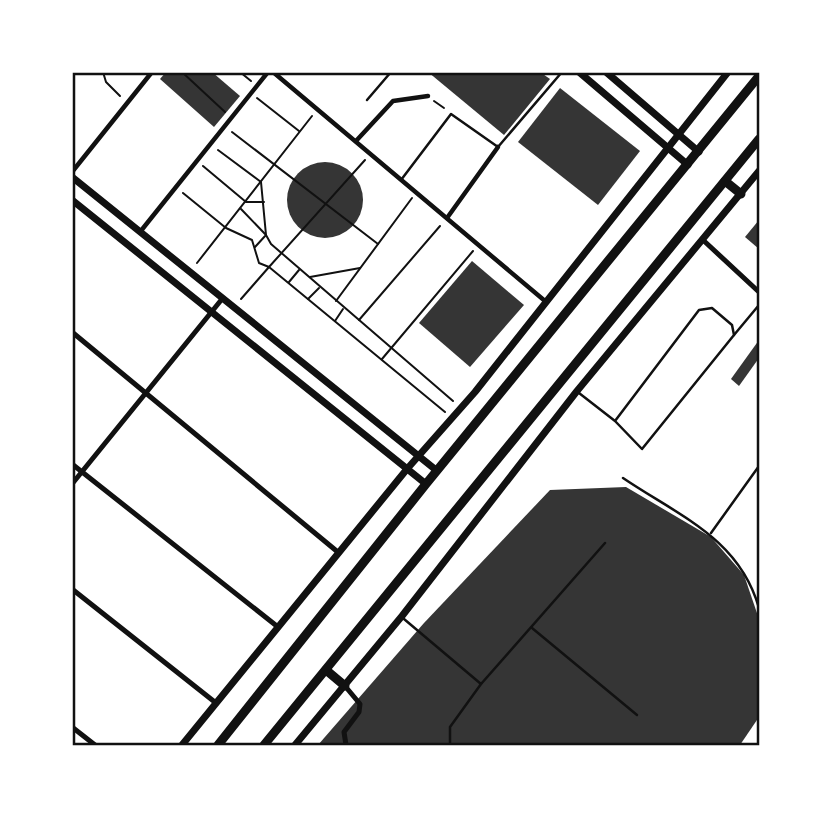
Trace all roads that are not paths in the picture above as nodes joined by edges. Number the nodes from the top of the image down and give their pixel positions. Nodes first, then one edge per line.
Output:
1 (152, 72) edge
2 (273, 72) edge
3 (391, 72) edge
4 (562, 72) edge
5 (579, 72) edge
6 (606, 72) edge
7 (728, 72) edge
8 (759, 76) edge
9 (428, 96) road end
10 (367, 100) dead end
11 (677, 134) junction
12 (759, 139) edge
13 (356, 141) junction
14 (666, 147) junction
15 (498, 148) junction
16 (699, 152) junction
17 (688, 165) junction
18 (759, 170) edge
19 (72, 174) edge
20 (401, 180) junction
21 (725, 181) junction
22 (741, 194) junction
23 (72, 200) edge
24 (447, 218) junction
25 (140, 232) junction
26 (703, 240) junction
27 (759, 292) edge
28 (222, 299) junction
29 (545, 301) junction
30 (759, 305) edge
31 (212, 313) junction
32 (72, 332) edge
33 (734, 335) junction
34 (577, 391) junction
35 (146, 393) junction
36 (615, 421) junction
37 (418, 458) junction
38 (72, 464) edge
39 (759, 466) edge
40 (407, 469) junction
41 (436, 470) junction
42 (81, 472) junction
43 (623, 478) dead end
44 (72, 484) edge
45 (426, 484) junction
46 (710, 533) junction
47 (605, 543) dead end
48 (339, 553) junction
49 (72, 589) edge
50 (759, 608) edge
51 (401, 616) junction
52 (278, 627) junction
53 (531, 628) junction
54 (326, 670) junction
55 (481, 684) junction
56 (345, 686) junction
57 (216, 704) junction
58 (637, 715) dead end
59 (72, 727) edge
60 (95, 745) edge
61 (182, 745) edge
62 (218, 745) edge
63 (264, 745) edge
64 (295, 745) edge
65 (346, 745) edge
66 (450, 745) edge

1 - 19 street
2 - 13 street
2 - 25 street
3 - 10 lane
4 - 15 lane
5 - 14 street
6 - 11 street
7 - 11 street
8 - 16 main road
9 - 13 street
11 - 14 street
11 - 16 street
12 - 21 main road
13 - 20 street
14 - 17 street
14 - 29 street
15 - 20 lane
15 - 24 street
16 - 17 main road
17 - 41 main road
18 - 22 street
19 - 25 street
20 - 24 street
21 - 22 main road
21 - 54 main road
22 - 26 street
23 - 31 street
24 - 29 street
25 - 28 street
26 - 27 street
26 - 34 street
28 - 31 street
28 - 37 street
29 - 37 street
30 - 33 lane
31 - 35 street
31 - 40 street
32 - 35 street
33 - 36 lane
33 - 36 lane
34 - 36 lane
34 - 51 street
35 - 42 street
35 - 48 street
37 - 40 street
37 - 41 street
38 - 42 street
39 - 46 lane
40 - 45 street
40 - 48 street
41 - 45 main road
42 - 44 street
42 - 52 street
43 - 46 lane
45 - 62 main road
46 - 50 lane
47 - 53 lane
48 - 52 street
49 - 57 street
51 - 55 lane
51 - 56 street
52 - 57 street
53 - 55 lane
53 - 58 lane
54 - 56 main road
54 - 63 main road
55 - 66 lane
56 - 64 street
56 - 65 street
57 - 61 street
59 - 60 street

